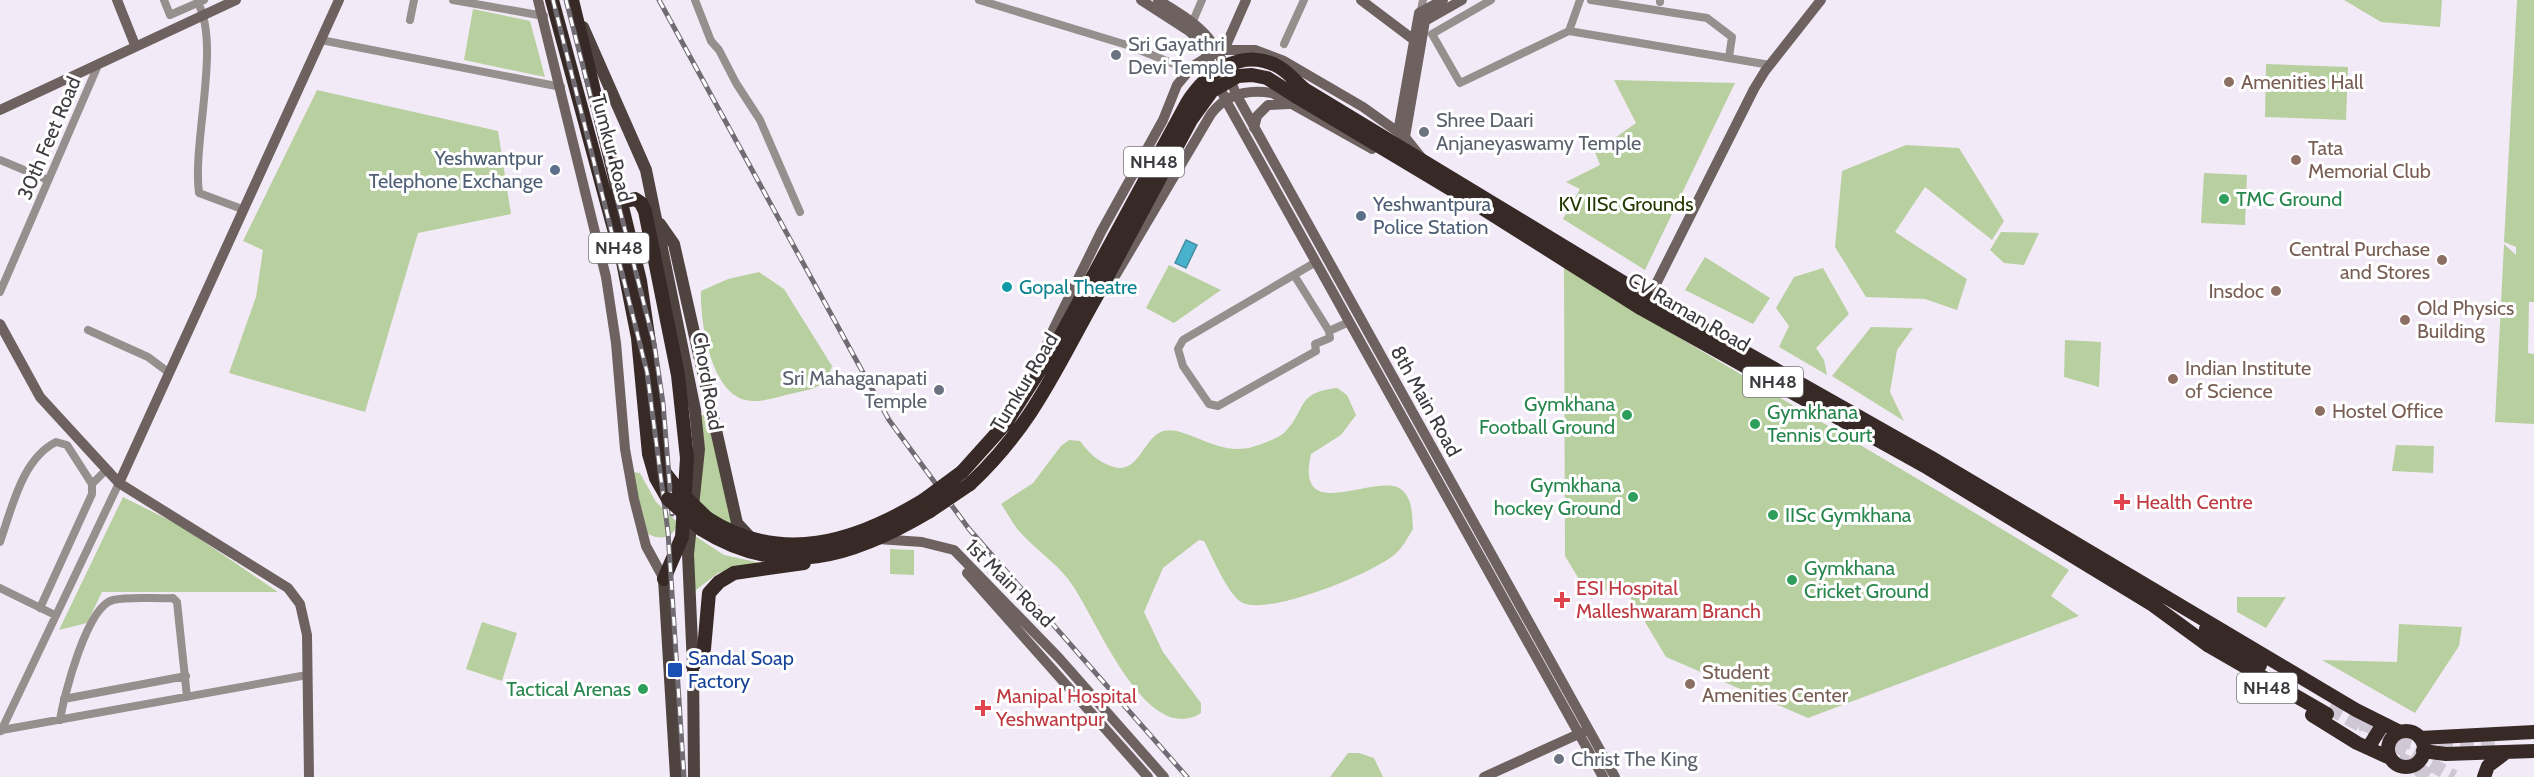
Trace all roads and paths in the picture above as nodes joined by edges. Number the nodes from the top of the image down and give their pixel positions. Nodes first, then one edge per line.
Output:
1 (117, 0) edge
2 (164, 0) edge
3 (339, 0) edge
4 (414, 0) edge
5 (453, 0) edge
6 (538, 0) edge
7 (552, 0) edge
8 (695, 0) edge
9 (979, 0) edge
10 (1141, 0) edge
11 (1158, 0) edge
12 (1202, 0) edge
13 (1246, 0) edge
14 (1304, 0) edge
15 (1361, 0) edge
16 (1423, 0) edge
17 (1443, 0) edge
18 (1462, 0) edge
19 (1491, 0) edge
20 (1580, 0) edge
21 (1591, 0) edge
22 (1821, 0) edge
23 (201, 1) edge
24 (232, 1) edge
25 (998, 3) edge
26 (574, 5) edge
27 (204, 14) junction
28 (170, 15) junction
29 (544, 16) junction
30 (1422, 17) junction
31 (410, 20) dead end
32 (1194, 21) junction
33 (176, 27) junction
34 (1569, 31) junction
35 (554, 32) junction
36 (321, 40) junction
37 (1414, 40) junction
38 (1284, 44) dead end
39 (135, 45) junction
40 (1218, 53) junction
41 (1729, 57) junction
42 (99, 63) junction
43 (1770, 65) junction
44 (1294, 68) junction
45 (1189, 70) junction
46 (562, 87) junction
47 (1280, 96) junction
48 (1231, 97) junction
49 (1298, 97) junction
50 (0, 110) edge
51 (1254, 128) junction
52 (1402, 135) junction
53 (1422, 158) junction
54 (0, 160) edge
55 (48, 180) junction
56 (621, 202) junction
57 (242, 209) junction
58 (800, 212) dead end
59 (658, 221) junction
60 (1312, 231) junction
61 (1302, 237) junction
62 (1316, 262) junction
63 (1294, 275) junction
64 (0, 292) edge
65 (1648, 298) junction
66 (1091, 304) junction
67 (1349, 322) junction
68 (0, 324) edge
69 (88, 330) dead end
70 (1329, 331) junction
71 (1044, 365) junction
72 (168, 372) junction
73 (106, 470) junction
74 (118, 483) junction
75 (92, 484) junction
76 (674, 495) junction
77 (927, 506) junction
78 (704, 523) junction
79 (878, 539) junction
80 (0, 542) edge
81 (757, 542) junction
82 (940, 545) junction
83 (823, 556) junction
84 (664, 579) junction
85 (0, 588) edge
86 (2156, 600) junction
87 (40, 608) junction
88 (55, 615) junction
89 (693, 666) junction
90 (1547, 669) junction
91 (307, 675) junction
92 (186, 676) junction
93 (187, 697) junction
94 (64, 699) junction
95 (2328, 711) tunnel mouth
96 (60, 720) junction
97 (2383, 724) junction
98 (1, 732) edge
99 (1584, 732) junction
100 (2400, 732) junction
101 (2534, 732) edge
102 (2534, 740) edge
103 (2422, 745) junction
104 (2368, 748) junction
105 (2503, 748) junction
106 (2534, 751) edge
107 (2396, 762) junction
108 (309, 777) edge
109 (676, 777) edge
110 (694, 777) edge
111 (1148, 777) edge
112 (1164, 777) edge
113 (1484, 777) edge
114 (1603, 777) edge
115 (1615, 777) edge
116 (2416, 777) edge
117 (2484, 777) edge

1 - 39 main road
2 - 28 street
3 - 36 main road
4 - 31 street
5 - 29 street
6 - 29 main road
7 - 35 highway, Tumkur Road / NH48
8 - 58 street
9 - 25 street
10 - 40 main road
11 - 32 main road, 8th Main Road
12 - 32 street
13 - 40 main road
14 - 38 street
15 - 37 main road
16 - 30 street
17 - 30 main road
18 - 30 main road
19 - 34 street
20 - 34 street
21 - 41 street
22 - 43 main road
23 - 27 street
23 - 28 street
24 - 27 main road
25 - 45 street
26 - 56 highway, Tumkur Road / NH48
26 - 59 main road, Chord Road
27 - 33 main road
27 - 57 street
28 - 33 street
29 - 35 main road
30 - 37 main road
30 - 52 main road
32 - 40 main road, 8th Main Road
33 - 39 main road
34 - 41 street
35 - 46 main road
35 - 76 highway, Tumkur Road / NH48
36 - 46 street
36 - 57 main road
37 - 52 main road
39 - 42 main road
40 - 44 main road
40 - 45 main road
40 - 48 main road, 8th Main Road
41 - 43 street
42 - 50 main road
42 - 55 street, 30th Feet Road
43 - 65 main road
44 - 47 main road
44 - 52 main road
45 - 71 main road
46 - 84 main road
47 - 48 main road
47 - 49 main road
48 - 51 main road, 8th Main Road
48 - 61 main road, 8th Main Road
48 - 66 main road, Tumkur Road
49 - 51 main road
49 - 53 highway, NH48
49 - 66 highway, NH48, bridge
49 - 71 highway, NH48, bridge
49 - 86 highway, CV Raman Road / NH48
51 - 60 main road, 8th Main Road
52 - 53 main road
53 - 65 highway, CV Raman Road / NH48
54 - 55 street
55 - 64 street, 30th Feet Road
56 - 76 highway, Tumkur Road / NH48
56 - 84 highway
57 - 72 main road
59 - 81 main road
59 - 89 main road, Chord Road
60 - 61 main road
60 - 90 main road, 8th Main Road
61 - 62 main road, 8th Main Road
62 - 63 street
62 - 67 main road, 8th Main Road
63 - 70 street
63 - 70 street
65 - 86 highway, CV Raman Road / NH48
66 - 77 highway, Tumkur Road / NH48, bridge
67 - 70 street
67 - 90 main road, 8th Main Road
68 - 73 main road
69 - 72 street
71 - 77 highway, Tumkur Road / NH48, bridge
72 - 74 main road
73 - 74 main road
73 - 75 street
74 - 88 street
74 - 91 main road
75 - 80 street
75 - 87 street
76 - 78 highway, Tumkur Road / NH48, bridge
77 - 79 highway, Tumkur Road / NH48
77 - 81 highway, Tumkur Road / NH48
78 - 81 highway, Tumkur Road / NH48
78 - 83 highway, Tumkur Road / NH48
79 - 82 main road
79 - 83 highway, Tumkur Road / NH48
82 - 111 main road, 1st Main Road
82 - 112 main road, 1st Main Road
83 - 89 highway
84 - 109 main road
85 - 87 street
86 - 95 highway
86 - 97 highway, NH48
86 - 104 highway, NH48
87 - 88 street
88 - 98 street
89 - 110 main road, Chord Road
90 - 99 main road, 8th Main Road
91 - 93 street
91 - 108 main road
92 - 93 street
92 - 94 street
92 - 94 street
93 - 96 street
94 - 96 street
96 - 98 street
97 - 100 highway, NH48
97 - 104 highway
99 - 113 main road
99 - 114 main road, 8th Main Road
99 - 115 main road, 8th Main Road
100 - 103 highway, NH48
100 - 107 highway
101 - 103 highway, NH48
102 - 105 highway
103 - 105 highway, NH48
103 - 107 highway
104 - 107 highway, NH48
105 - 106 highway, NH48
105 - 117 highway
107 - 116 highway

